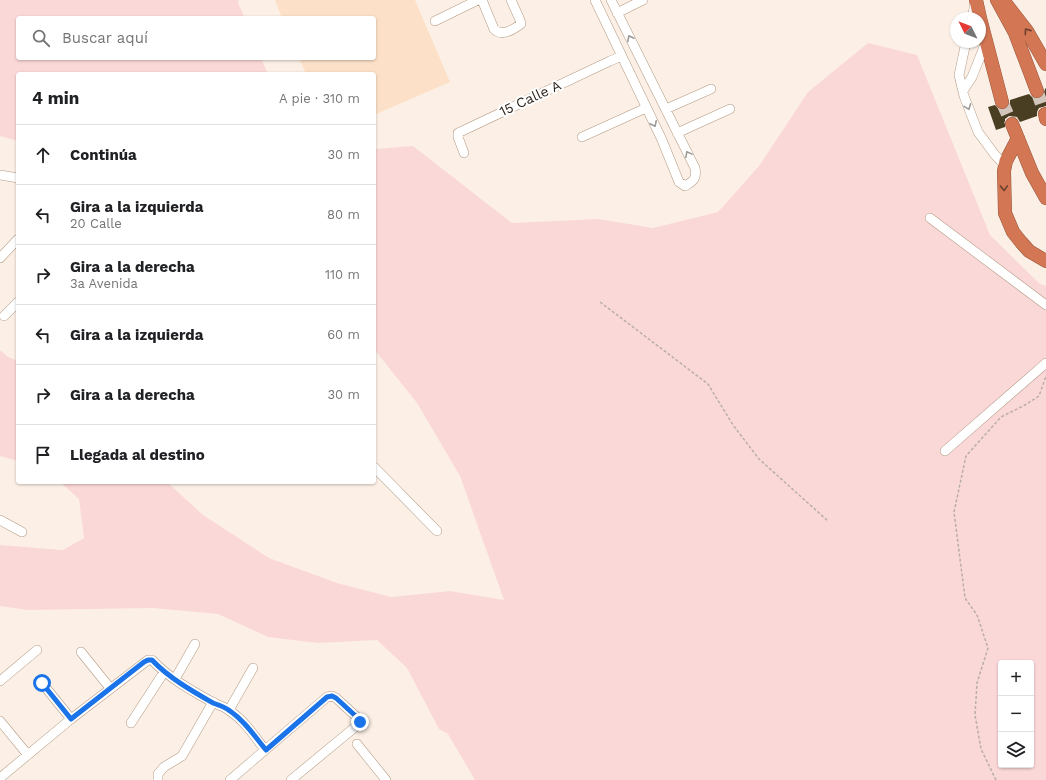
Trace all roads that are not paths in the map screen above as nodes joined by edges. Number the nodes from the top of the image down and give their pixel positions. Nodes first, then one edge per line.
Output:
1 (478, 0) edge
2 (482, 0) edge
3 (511, 0) edge
4 (594, 0) edge
5 (611, 0) edge
6 (643, 0) edge
7 (976, 0) edge
8 (997, 0) edge
9 (1003, 0) edge
10 (973, 12) edge
11 (979, 12) edge
12 (617, 13) junction
13 (435, 21) dead end
14 (986, 42) edge
15 (965, 48) edge
16 (984, 48) edge
17 (622, 56) junction
18 (1046, 64) edge
19 (652, 82) junction
20 (711, 89) dead end
21 (638, 90) junction
22 (963, 91) junction
23 (1037, 91) tunnel mouth
24 (1002, 102) tunnel mouth
25 (646, 108) junction
26 (666, 109) junction
27 (730, 109) dead end
28 (1012, 124) tunnel mouth
29 (677, 134) junction
30 (582, 137) dead end
31 (1018, 138) junction
32 (464, 153) dead end
33 (1005, 165) junction
34 (0, 175) edge
35 (16, 178) edge
36 (1046, 198) edge
37 (930, 218) dead end
38 (16, 241) edge
39 (0, 258) edge
40 (1046, 261) edge
41 (16, 304) edge
42 (1046, 305) edge
43 (4, 316) dead end
44 (1046, 363) edge
45 (945, 451) dead end
46 (376, 469) edge
47 (0, 520) edge
48 (437, 531) dead end
49 (22, 532) dead end
50 (195, 644) dead end
51 (37, 650) dead end
52 (81, 652) dead end
53 (253, 668) dead end
54 (164, 672) junction
55 (175, 680) junction
56 (0, 681) edge
57 (42, 683) dead end
58 (110, 688) junction
59 (213, 702) junction
60 (229, 710) junction
61 (71, 719) junction
62 (0, 721) edge
63 (131, 723) dead end
64 (357, 744) dead end
65 (266, 750) junction
66 (28, 755) junction
67 (0, 778) edge
68 (158, 780) edge
69 (230, 780) edge
70 (291, 780) edge
71 (386, 780) edge

1 - 13 street
2 - 3 street
4 - 17 street
5 - 12 street
6 - 12 street
7 - 10 street
7 - 11 highway
8 - 23 highway
18 -> 9 highway
19 -> 12 street
14 - 24 highway
15 - 22 street
16 - 22 street
17 - 21 street
17 - 32 street, 15 Calle A
19 - 21 street
19 - 26 street
20 - 26 street
21 - 25 street
22 -> 33 street
25 -> 29 street
25 - 30 street
26 - 29 street
27 - 29 street
28 - 31 highway
31 - 33 highway
31 - 36 highway
33 -> 40 highway
34 - 35 street
37 - 42 street
38 - 39 street
41 - 43 street
44 - 45 street
46 - 48 street
47 - 49 street
50 - 55 street
51 - 56 street
52 - 58 street
53 - 60 street
54 - 55 street
54 - 58 street
54 - 63 street
55 - 59 street
57 - 61 street
58 - 61 street
59 - 60 street
59 - 68 street
60 - 65 street
61 - 66 street
62 - 66 street
64 - 71 street
65 - 69 street
65 - 70 street
66 - 67 street

